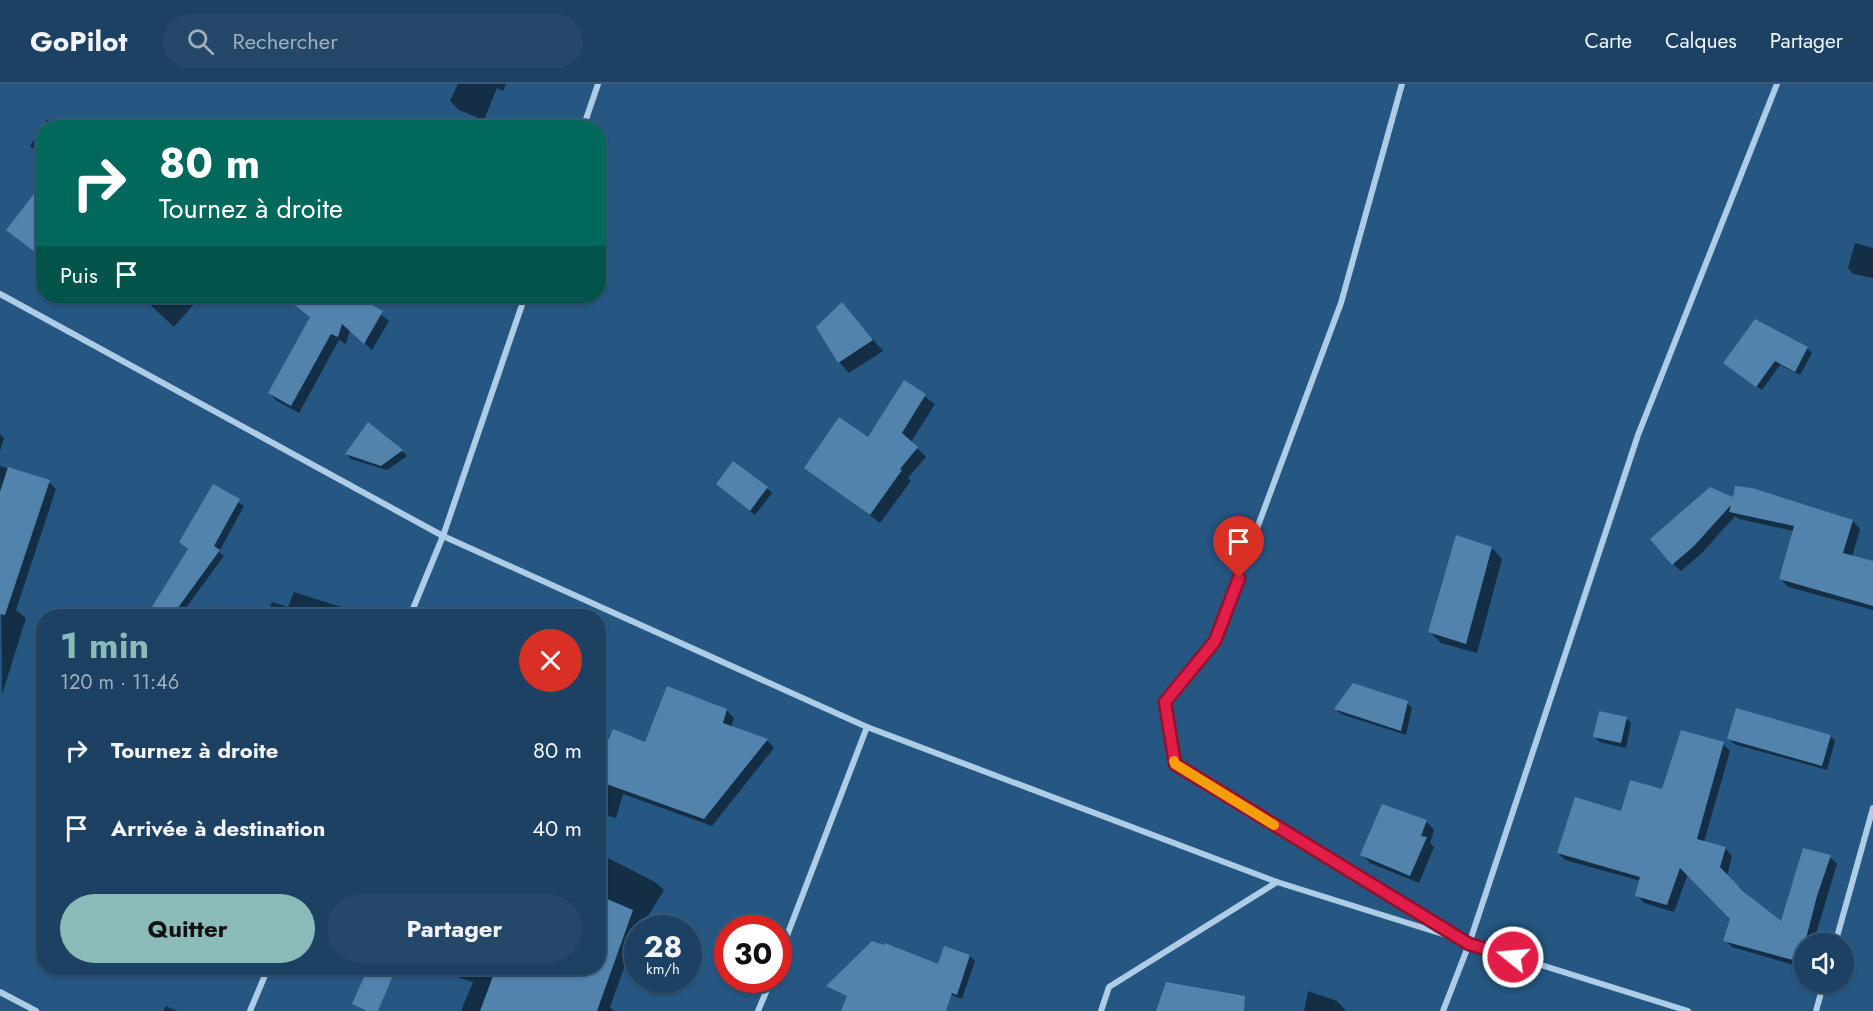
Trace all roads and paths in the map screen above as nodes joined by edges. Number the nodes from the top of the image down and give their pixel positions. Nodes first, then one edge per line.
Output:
1 (598, 84) edge
2 (1402, 84) edge
3 (1777, 84) edge
4 (586, 120) edge
5 (0, 294) edge
6 (523, 303) edge
7 (443, 536) junction
8 (413, 609) edge
9 (605, 609) edge
10 (606, 609) edge
11 (867, 727) junction
12 (1873, 808) edge
13 (1277, 882) junction
14 (792, 923) edge
15 (1838, 933) edge
16 (1469, 944) junction
17 (265, 975) edge
18 (0, 992) edge
19 (766, 993) edge
20 (1821, 993) edge
21 (36, 1011) edge
22 (250, 1011) edge
23 (759, 1011) edge
24 (1101, 1011) edge
25 (1443, 1011) edge
26 (1688, 1011) edge
27 (1816, 1011) edge

1 - 4 street
2 - 16 street
3 - 16 street
5 - 7 street
6 - 7 street
7 - 8 street
7 - 9 street
10 - 11 street
11 - 13 street
11 - 14 street
12 - 15 street
13 - 16 street
13 - 24 street
16 - 25 street
16 - 26 street
17 - 22 street
18 - 21 street
19 - 23 street
20 - 27 street

